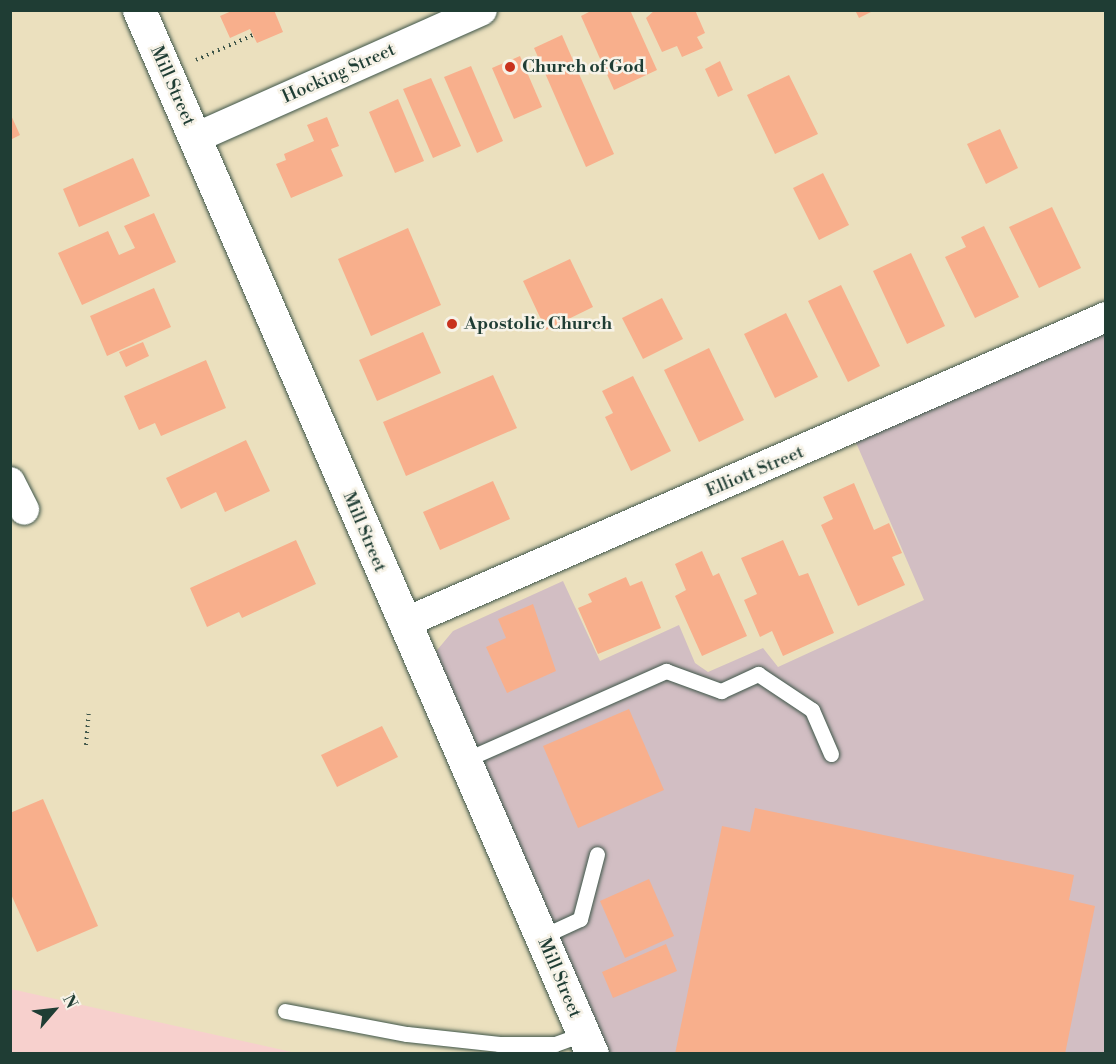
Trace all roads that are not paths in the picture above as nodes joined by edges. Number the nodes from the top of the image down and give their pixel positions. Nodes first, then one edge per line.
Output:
1 (139, 10) edge
2 (482, 10) edge
3 (195, 138) junction
4 (1106, 318) edge
5 (10, 482) edge
6 (24, 510) dead end
7 (404, 623) junction
8 (831, 754) dead end
9 (465, 760) junction
10 (597, 854) dead end
11 (541, 937) junction
12 (285, 1011) dead end
13 (588, 1044) edge

1 - 3 street, Mill Street
2 - 3 street, Hocking Street
3 - 7 street, Mill Street
4 - 7 street, Elliott Street
5 - 6 street
7 - 9 street, Mill Street
8 - 9 lane
9 - 11 street, Mill Street
10 - 11 lane
11 - 13 street, Mill Street
12 - 13 lane

